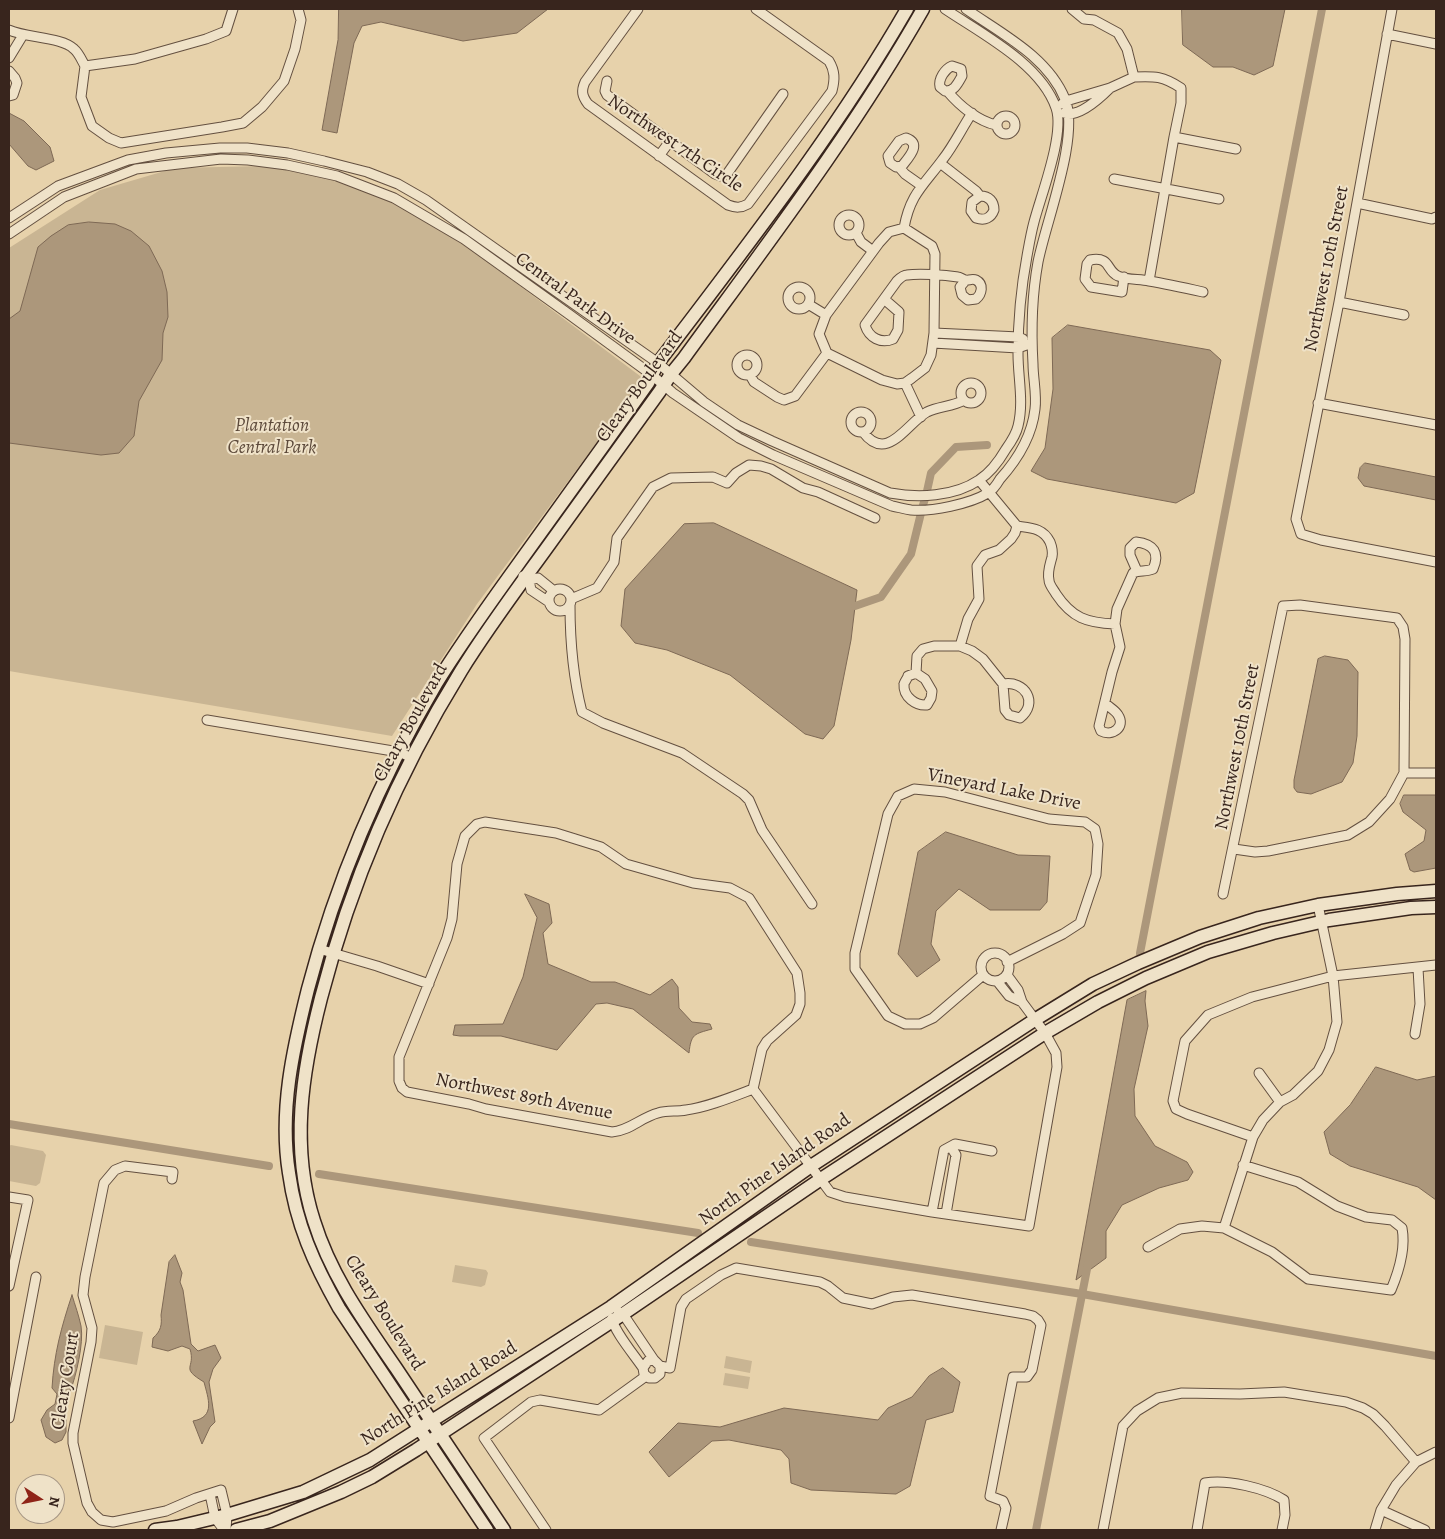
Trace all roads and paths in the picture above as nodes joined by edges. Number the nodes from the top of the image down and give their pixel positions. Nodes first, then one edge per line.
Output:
1 (233, 9) edge
2 (298, 9) edge
3 (638, 9) edge
4 (756, 9) edge
5 (907, 9) edge
6 (923, 9) edge
7 (945, 9) edge
8 (966, 9) edge
9 (1072, 9) edge
10 (1392, 9) edge
11 (9, 30) edge
12 (1387, 34) junction
13 (23, 35) junction
14 (1436, 44) edge
15 (9, 58) edge
16 (85, 66) junction
17 (9, 71) edge
18 (1134, 77) junction
19 (608, 80) dead end
20 (1110, 88) junction
21 (948, 92) dead end
22 (783, 94) dead end
23 (9, 96) edge
24 (1066, 101) junction
25 (1057, 110) junction
26 (972, 113) junction
27 (1068, 114) junction
28 (996, 126) dead end
29 (1174, 137) junction
30 (670, 141) junction
31 (1236, 149) dead end
32 (659, 156) junction
33 (940, 164) junction
34 (899, 167) dead end
35 (1114, 179) dead end
36 (922, 186) junction
37 (1165, 189) junction
38 (980, 196) dead end
39 (1219, 199) dead end
40 (1356, 204) junction
41 (1436, 217) edge
42 (9, 218) edge
43 (904, 228) junction
44 (856, 232) dead end
45 (9, 234) edge
46 (873, 251) junction
47 (935, 276) junction
48 (1124, 277) junction
49 (966, 280) dead end
50 (1149, 281) junction
51 (1203, 292) dead end
52 (884, 299) junction
53 (1338, 302) junction
54 (808, 304) dead end
55 (826, 315) junction
56 (1404, 315) dead end
57 (934, 333) junction
58 (1018, 337) junction
59 (1032, 343) junction
60 (933, 344) junction
61 (1018, 348) junction
62 (827, 353) junction
63 (658, 363) junction
64 (652, 375) junction
65 (750, 375) dead end
66 (667, 380) junction
67 (905, 382) junction
68 (964, 400) dead end
69 (1318, 403) junction
70 (921, 417) junction
71 (1436, 425) edge
72 (863, 432) dead end
73 (979, 480) junction
74 (989, 493) junction
75 (874, 518) dead end
76 (1017, 526) junction
77 (1436, 562) edge
78 (515, 570) junction
79 (1137, 571) dead end
80 (527, 579) junction
81 (554, 591) junction
82 (549, 602) junction
83 (571, 602) junction
84 (558, 612) junction
85 (1115, 624) junction
86 (570, 626) junction
87 (960, 646) junction
88 (916, 673) dead end
89 (1003, 684) dead end
90 (1106, 704) dead end
91 (207, 720) dead end
92 (399, 752) junction
93 (412, 758) junction
94 (1404, 773) junction
95 (1436, 773) edge
96 (1234, 849) junction
97 (1436, 891) edge
98 (1223, 894) dead end
99 (812, 904) dead end
100 (1318, 905) junction
101 (1436, 907) edge
102 (1322, 922) junction
103 (319, 949) junction
104 (333, 954) junction
105 (1008, 962) junction
106 (1436, 966) edge
107 (1418, 968) junction
108 (983, 975) junction
109 (1007, 975) junction
110 (1333, 976) junction
111 (997, 981) junction
112 (429, 984) junction
113 (1022, 1002) junction
114 (1036, 1019) junction
115 (1045, 1033) junction
116 (1415, 1034) dead end
117 (1259, 1073) dead end
118 (753, 1089) junction
119 (1280, 1102) junction
120 (1253, 1137) junction
121 (951, 1147) junction
122 (992, 1151) dead end
123 (1243, 1165) junction
124 (811, 1166) junction
125 (172, 1179) dead end
126 (821, 1179) junction
127 (9, 1197) edge
128 (932, 1212) junction
129 (946, 1214) junction
130 (1224, 1228) junction
131 (1148, 1247) dead end
132 (36, 1278) dead end
133 (9, 1286) edge
134 (611, 1307) junction
135 (623, 1314) junction
136 (612, 1321) junction
137 (657, 1363) junction
138 (644, 1372) junction
139 (9, 1418) edge
140 (431, 1422) junction
141 (420, 1429) junction
142 (440, 1435) junction
143 (429, 1442) junction
144 (1436, 1452) edge
145 (1416, 1462) junction
146 (210, 1494) junction
147 (1381, 1510) junction
148 (221, 1516) junction
149 (155, 1530) edge
150 (225, 1530) edge
151 (236, 1530) edge
152 (487, 1530) edge
153 (504, 1530) edge
154 (546, 1530) edge
155 (1002, 1530) edge
156 (1103, 1530) edge
157 (1196, 1530) edge
158 (1282, 1530) edge
159 (1375, 1530) edge
160 (1425, 1530) edge

1 - 16 street
2 - 16 street
3 - 32 street, Northwest 7th Circle
4 - 32 street, Northwest 7th Circle
5 - 63 street, Cleary Boulevard
6 - 66 street, Cleary Boulevard
7 - 25 street
8 - 24 street
9 - 18 street
10 - 12 street, Northwest 10th Street
11 - 13 street
12 - 14 street
12 - 40 street, Northwest 10th Street
13 - 15 street
13 - 16 street
17 - 23 street
18 - 20 street
18 - 29 street
19 - 30 street
20 - 24 street
20 - 27 street
21 - 26 street
22 - 30 street
24 - 25 street
24 - 27 street
25 - 27 street
25 - 58 street, Central Park Drive
26 - 28 street
26 - 33 street
27 - 59 street
29 - 31 street
29 - 37 street
30 - 32 street
33 - 36 street
33 - 38 street
34 - 36 street
35 - 37 street
36 - 43 street
37 - 39 street
37 - 50 street
40 - 41 street
40 - 53 street, Northwest 10th Street
42 - 63 street, Central Park Drive
43 - 46 street
43 - 47 street
44 - 46 street
45 - 64 street, Central Park Drive
46 - 55 street
47 - 49 street
47 - 52 street
47 - 57 street
48 - 48 street
48 - 50 street
50 - 51 street
52 - 52 street
53 - 56 street
53 - 69 street, Northwest 10th Street
54 - 55 street
55 - 62 street
57 - 58 street
57 - 60 street
58 - 59 street
58 - 61 street, Central Park Drive
59 - 61 street
59 - 74 street
60 - 61 street
60 - 67 street
61 - 73 street, Central Park Drive
62 - 65 street
62 - 67 street
63 - 64 street, Cleary Boulevard
63 - 66 street, Central Park Drive
64 - 66 street, Central Park Drive
64 - 78 street, Cleary Boulevard
66 - 73 street, Central Park Drive
66 - 74 street, Central Park Drive
66 - 80 street, Cleary Boulevard
67 - 70 street
68 - 70 street
69 - 71 street
69 - 77 street, Northwest 10th Street
70 - 72 street
73 - 74 street
74 - 76 street
75 - 83 street
76 - 85 street
76 - 87 street
78 - 80 street
78 - 92 street, Cleary Boulevard
79 - 85 street
80 - 81 street
80 - 82 street
80 - 93 street, Cleary Boulevard
81 - 82 street
81 - 83 street
82 - 84 street
83 - 84 street
83 - 86 street
84 - 86 street
85 - 90 street
86 - 99 street
87 - 88 street
87 - 89 street
91 - 92 street
92 - 93 street
92 - 103 street, Cleary Boulevard
93 - 104 street, Cleary Boulevard
94 - 95 street
94 - 96 street
94 - 96 street, Northwest 10th Street
96 - 98 street, Northwest 10th Street
97 - 100 street, North Pine Island Road
100 - 102 street
100 - 114 street, North Pine Island Road
101 - 102 street, North Pine Island Road
102 - 110 street
102 - 115 street, North Pine Island Road
103 - 104 street
103 - 141 street, Cleary Boulevard
104 - 112 street
104 - 140 street, Cleary Boulevard
105 - 108 street
105 - 108 street, Vineyard Lake Drive
105 - 109 street
106 - 107 street
107 - 110 street
107 - 116 street
108 - 111 street
109 - 111 street
109 - 113 street
110 - 119 street
110 - 120 street
111 - 113 street
112 - 118 street, Northwest 89th Avenue
112 - 118 street
113 - 114 street
114 - 115 street
114 - 124 street, North Pine Island Road
115 - 126 street, North Pine Island Road
115 - 129 street
117 - 119 street
118 - 124 street
119 - 120 street
120 - 123 street
121 - 122 street
121 - 128 street
121 - 129 street
123 - 130 street
123 - 130 street
124 - 126 street
124 - 134 street, North Pine Island Road
125 - 146 street, Cleary Court
126 - 128 street
126 - 135 street, North Pine Island Road
127 - 133 street
128 - 129 street
130 - 131 street
132 - 139 street
134 - 135 street
134 - 136 street
134 - 140 street, North Pine Island Road
135 - 136 street, North Pine Island Road
135 - 137 street
136 - 138 street
136 - 142 street, North Pine Island Road
137 - 138 street
137 - 138 street
137 - 155 street
138 - 154 street
140 - 141 street, North Pine Island Road
140 - 142 street, Cleary Boulevard
141 - 143 street, Cleary Boulevard
141 - 148 street, North Pine Island Road
142 - 143 street, North Pine Island Road
142 - 153 street, Cleary Boulevard
143 - 151 street, North Pine Island Road
143 - 152 street, Cleary Boulevard
144 - 145 street
145 - 147 street
145 - 156 street
146 - 148 street, Cleary Court
146 - 148 street, Cleary Court
147 - 159 street
147 - 160 street
148 - 149 street, North Pine Island Road
148 - 150 street, Cleary Court
157 - 158 street

